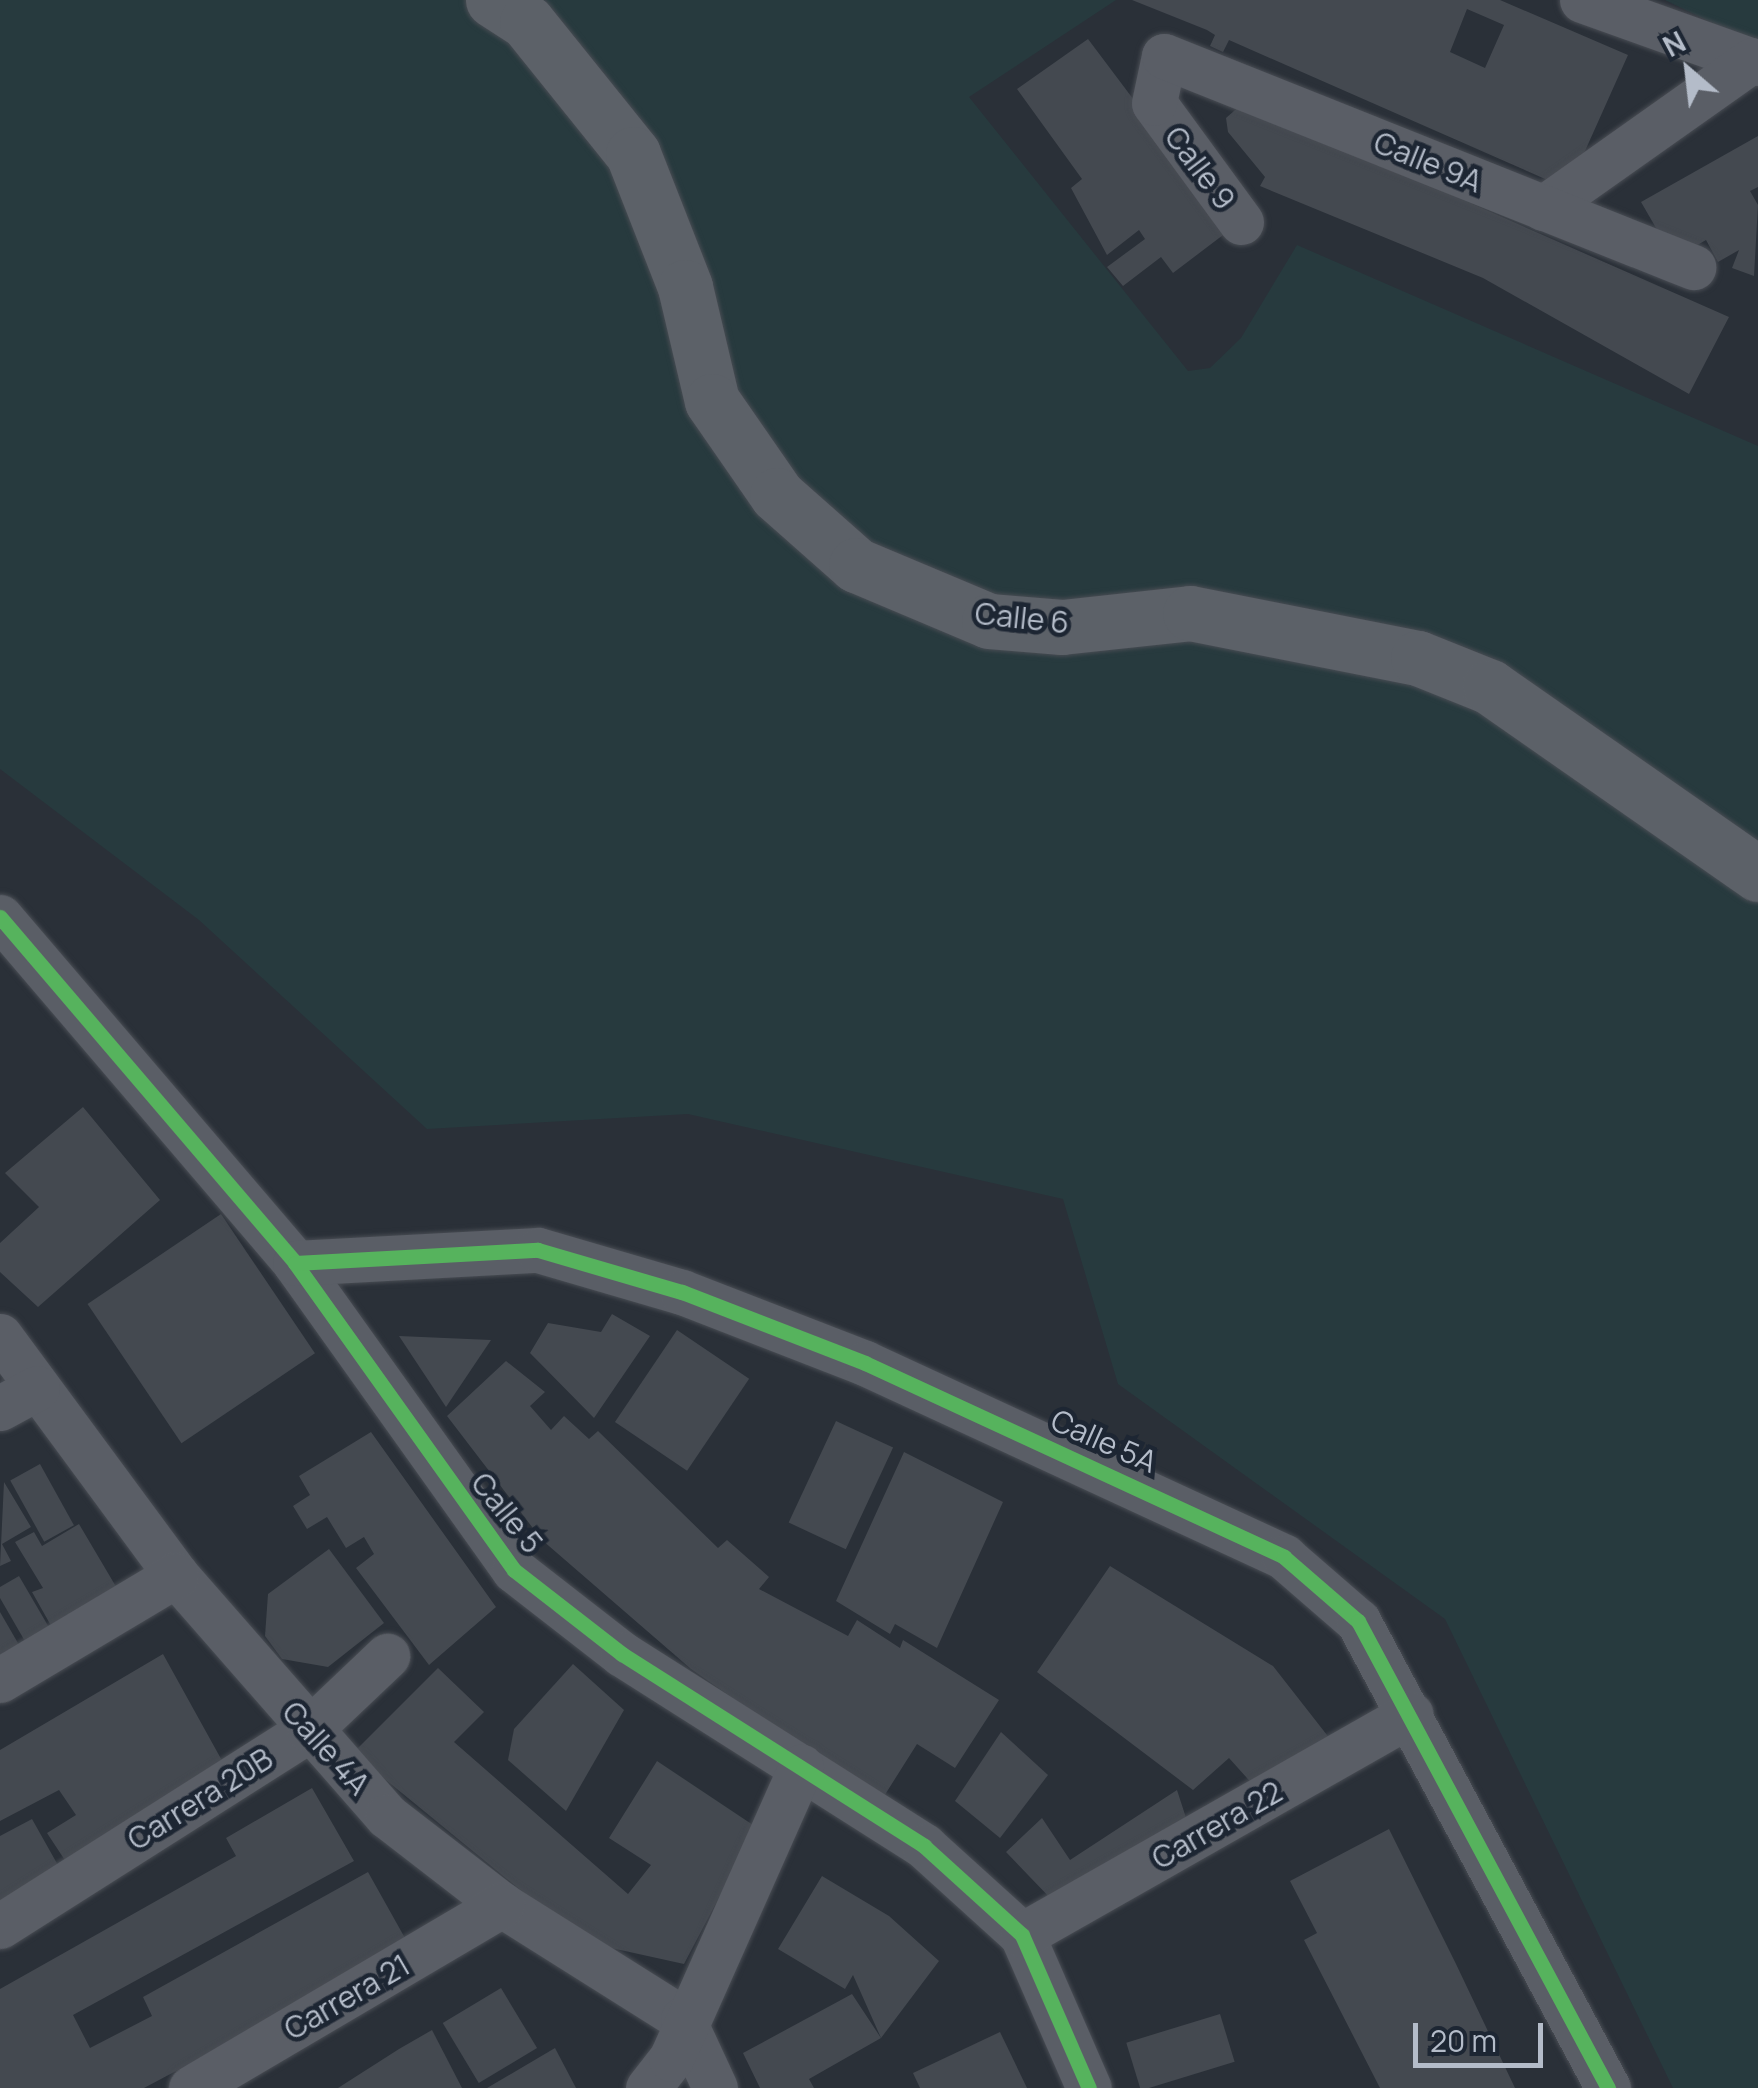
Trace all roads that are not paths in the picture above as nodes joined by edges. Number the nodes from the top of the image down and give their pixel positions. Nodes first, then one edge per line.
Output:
1 (493, 0) edge
2 (1582, 0) edge
3 (1164, 56) joint
4 (1755, 61) edge
5 (1543, 208) junction
6 (1241, 222) dead end
7 (1693, 267) dead end
8 (1758, 874) edge
9 (0, 917) edge
10 (295, 1263) junction
11 (0, 1336) edge
12 (19, 1398) edge
13 (176, 1576) junction
14 (387, 1656) dead end
15 (0, 1680) edge
16 (1412, 1714) junction
17 (309, 1730) junction
18 (802, 1767) junction
19 (502, 1906) junction
20 (0, 1926) edge
21 (1022, 1935) junction
22 (682, 2019) junction
23 (191, 2088) edge
24 (648, 2088) edge
25 (716, 2088) edge
26 (1089, 2088) edge
27 (1608, 2088) edge

1 - 8 main road, Calle 6
2 - 4 street
3 - 5 street, Calle 9A
3 - 6 street, Calle 9
4 - 5 street
5 - 7 street, Calle 9A
9 - 10 street, Calle 5
10 - 16 street, Calle 5A
10 - 18 street, Calle 5
11 - 12 street, Calle 4A
12 - 13 street, Calle 4A
13 - 15 street
13 - 17 street, Calle 4A
14 - 17 street, Carrera 20B
16 - 21 street, Carrera 22
16 - 27 street, Calle 5A
17 - 19 street, Calle 4A
17 - 20 street, Carrera 20B
18 - 21 street, Calle 5
18 - 22 street
19 - 22 street, Calle 4A
19 - 23 street, Carrera 21
21 - 26 street, Calle 5
22 - 24 street
22 - 25 street

